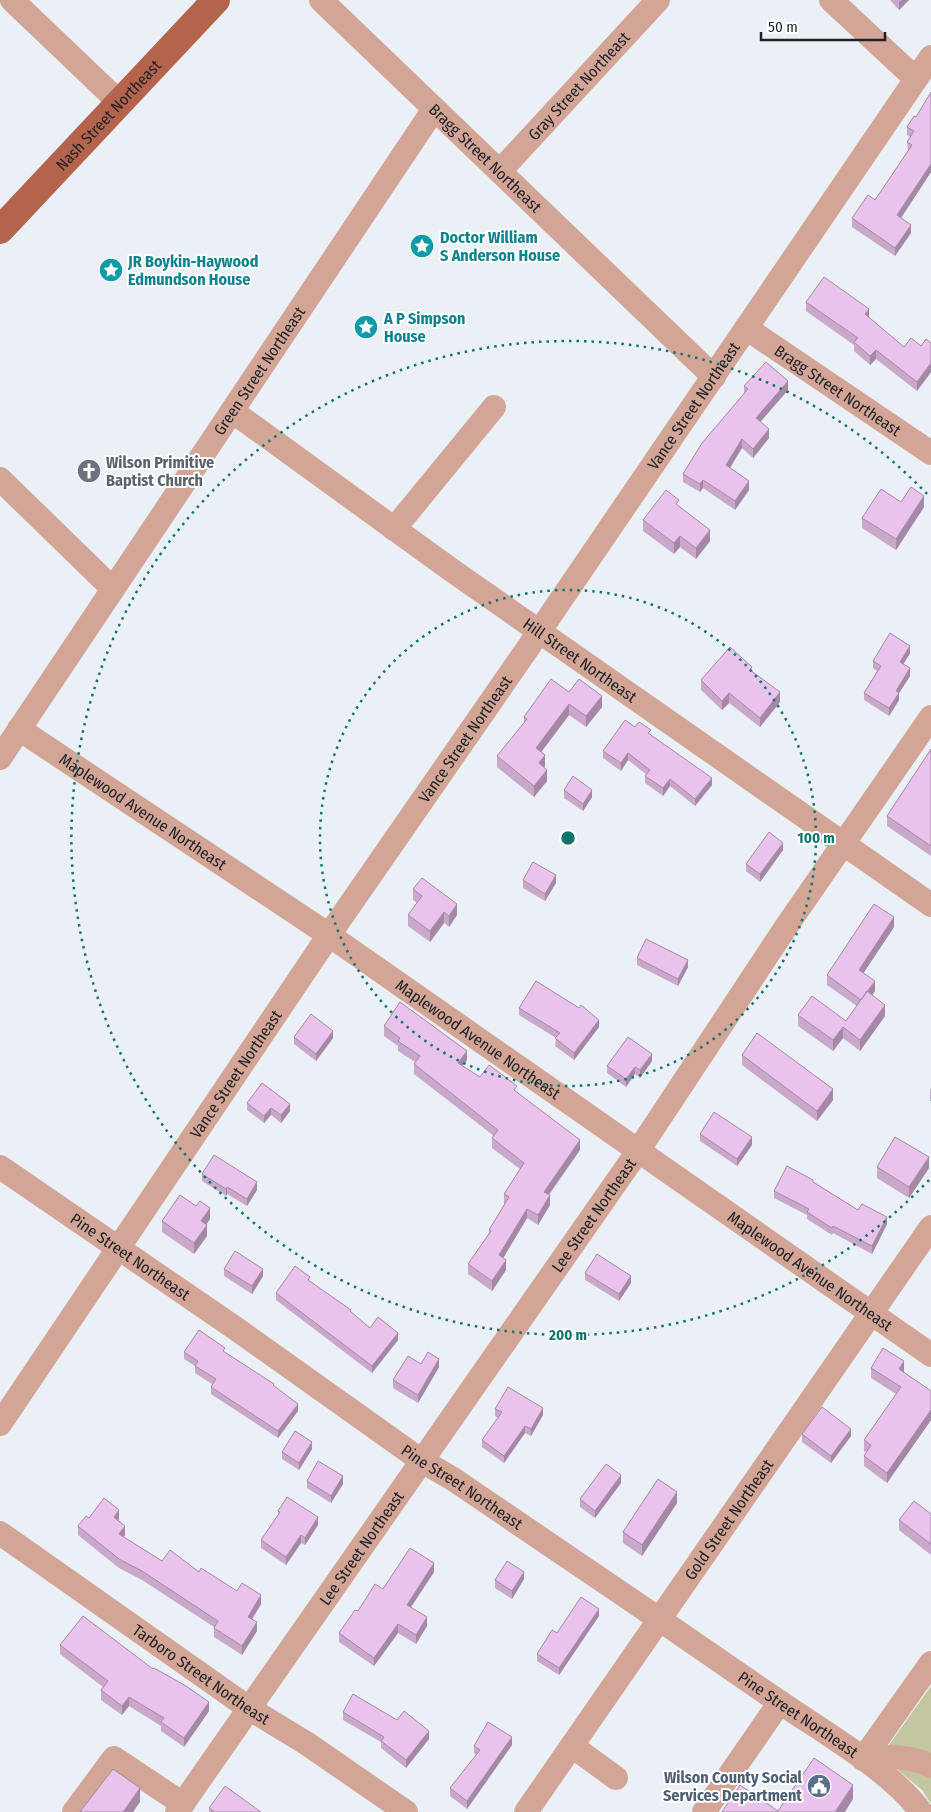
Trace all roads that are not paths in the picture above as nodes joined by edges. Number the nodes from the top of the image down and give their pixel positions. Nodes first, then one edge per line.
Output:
1 (12, 0) edge
2 (216, 0) edge
3 (321, 0) edge
4 (658, 0) edge
5 (831, 0) edge
6 (931, 57) edge
7 (916, 79) junction
8 (120, 103) junction
9 (434, 109) junction
10 (500, 171) junction
11 (0, 230) edge
12 (746, 328) junction
13 (714, 376) junction
14 (494, 407) dead end
15 (232, 411) junction
16 (931, 453) edge
17 (0, 480) edge
18 (394, 529) junction
19 (113, 589) junction
20 (540, 632) junction
21 (931, 717) edge
22 (19, 729) junction
23 (0, 758) edge
24 (844, 844) junction
25 (931, 904) edge
26 (329, 935) junction
27 (638, 1151) junction
28 (0, 1167) edge
29 (931, 1227) edge
30 (118, 1250) junction
31 (871, 1314) junction
32 (931, 1355) edge
33 (0, 1424) edge
34 (422, 1461) junction
35 (0, 1533) edge
36 (660, 1619) junction
37 (931, 1663) edge
38 (780, 1702) junction
39 (250, 1708) junction
40 (572, 1746) junction
41 (863, 1759) junction
42 (931, 1766) edge
43 (616, 1778) dead end
44 (180, 1808) edge
45 (74, 1812) edge
46 (406, 1812) edge
47 (526, 1812) edge
48 (704, 1812) edge
49 (921, 1812) edge

1 - 8 street
2 - 8 main road, Nash Street Northeast
3 - 9 street, Bragg Street Northeast
4 - 10 street, Gray Street Northeast
5 - 7 street
6 - 7 street, Vance Street Northeast
7 - 12 street, Vance Street Northeast
8 - 11 main road, Nash Street Northeast
9 - 10 street, Bragg Street Northeast
9 - 15 street, Green Street Northeast
10 - 13 street, Bragg Street Northeast
12 - 13 street, Vance Street Northeast
12 - 16 street, Bragg Street Northeast
13 - 20 street, Vance Street Northeast
14 - 18 street
15 - 18 street, Hill Street Northeast
15 - 19 street, Green Street Northeast
17 - 19 street
18 - 20 street, Hill Street Northeast
19 - 22 street, Green Street Northeast
20 - 24 street, Hill Street Northeast
20 - 26 street, Vance Street Northeast
21 - 24 street, Lee Street Northeast
22 - 23 street, Green Street Northeast
22 - 26 street, Maplewood Avenue Northeast
24 - 25 street, Hill Street Northeast
24 - 27 street, Lee Street Northeast
26 - 27 street, Maplewood Avenue Northeast
26 - 30 street, Vance Street Northeast
27 - 31 street, Maplewood Avenue Northeast
27 - 34 street, Lee Street Northeast
28 - 30 street, Pine Street Northeast
29 - 31 street, Gold Street Northeast
30 - 33 street, Vance Street Northeast
30 - 34 street, Pine Street Northeast
31 - 32 street, Maplewood Avenue Northeast
31 - 36 street, Gold Street Northeast
34 - 36 street, Pine Street Northeast
34 - 39 street, Lee Street Northeast
35 - 39 street, Tarboro Street Northeast
36 - 38 street, Pine Street Northeast
36 - 40 street, Gold Street Northeast
37 - 41 street
38 - 41 street, Pine Street Northeast
38 - 48 street
39 - 44 street, Lee Street Northeast
39 - 46 street, Tarboro Street Northeast
40 - 43 street
40 - 47 street, Gold Street Northeast
41 - 42 street
41 - 49 street, Pine Street Northeast
44 - 45 street

